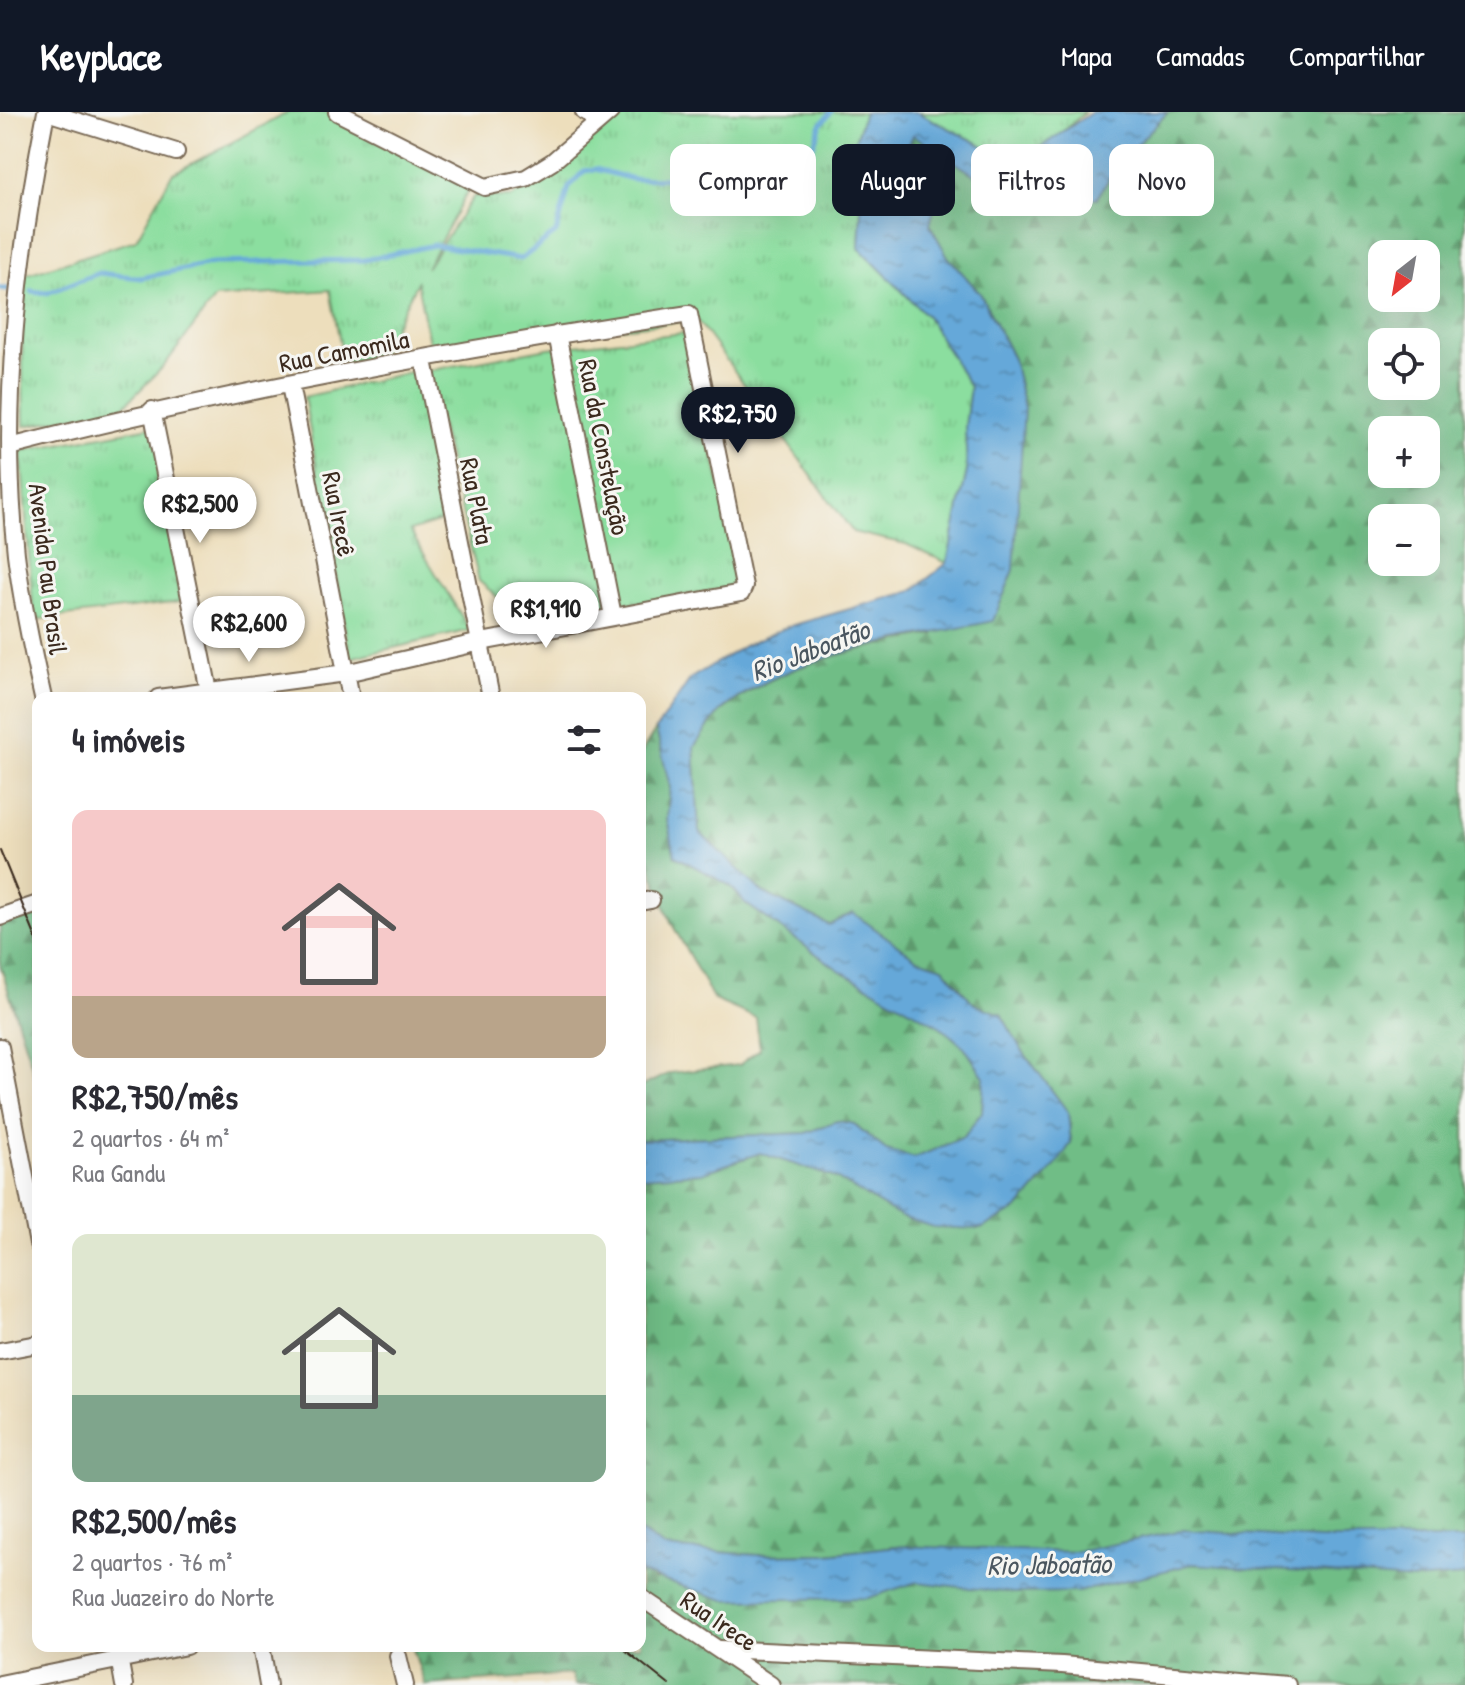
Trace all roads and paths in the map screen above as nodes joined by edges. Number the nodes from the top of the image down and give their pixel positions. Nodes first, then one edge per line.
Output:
1 (46, 112) edge
2 (337, 112) edge
3 (598, 115) edge
4 (176, 152) dead end
5 (557, 334) junction
6 (424, 360) junction
7 (290, 385) junction
8 (152, 410) junction
9 (10, 447) junction
10 (613, 616) junction
11 (481, 642) junction
12 (346, 673) junction
13 (42, 692) edge
14 (210, 692) edge
15 (217, 692) edge
16 (350, 692) edge
17 (490, 692) edge
18 (32, 906) edge
19 (0, 917) edge
20 (0, 1047) edge
21 (32, 1213) edge
22 (32, 1345) edge
23 (0, 1351) edge
24 (646, 1601) edge
25 (720, 1649) junction
26 (262, 1652) edge
27 (118, 1653) edge
28 (398, 1656) dead end
29 (0, 1684) edge
30 (124, 1685) edge
31 (268, 1685) edge
32 (405, 1685) edge
33 (771, 1685) edge
34 (1287, 1685) edge

1 - 4 street
1 - 9 street, Avenida Pau Brasil
2 - 3 street
5 - 6 street, Rua Camomila
5 - 10 street, Rua da Constelação
5 - 10 street, Rua Camomila
6 - 7 street, Rua Camomila
6 - 11 street, Rua Plata
7 - 8 street, Rua Camomila
7 - 12 street, Rua Irecê
8 - 9 street, Rua Camomila
8 - 14 street
9 - 13 street, Avenida Pau Brasil
10 - 11 street
11 - 12 street
11 - 17 street, Rua Plata
12 - 15 street
12 - 16 street, Rua Irecê
18 - 19 street
20 - 21 street
22 - 23 street
24 - 25 street, Rua Irece
25 - 33 street, Rua Irece
25 - 34 street
26 - 31 street
27 - 29 street
27 - 30 street
28 - 32 street

